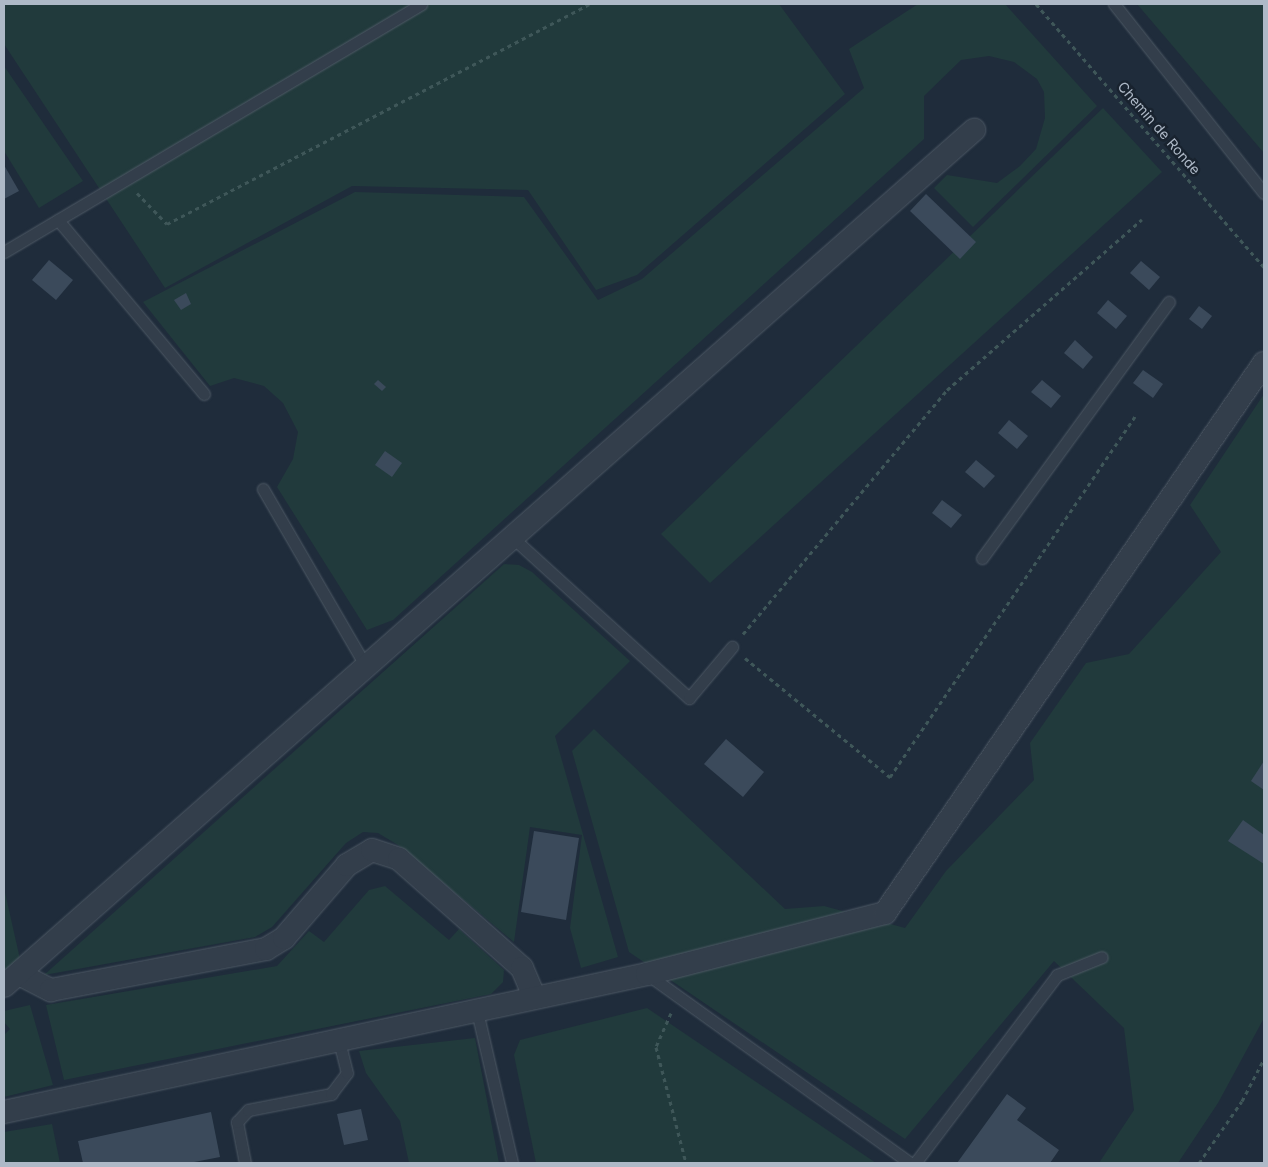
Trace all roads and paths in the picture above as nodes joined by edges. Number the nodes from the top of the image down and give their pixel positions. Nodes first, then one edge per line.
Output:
1 (421, 4) edge
2 (589, 4) edge
3 (1036, 4) edge
4 (1114, 4) edge
5 (974, 130) dead end
6 (124, 180) junction
7 (1264, 193) edge
8 (1142, 219) dead end
9 (58, 220) junction
10 (4, 252) edge
11 (1264, 267) edge
12 (1168, 302) dead end
13 (1264, 363) edge
14 (204, 394) dead end
15 (1135, 416) dead end
16 (263, 488) dead end
17 (513, 538) junction
18 (982, 558) dead end
19 (732, 647) junction
20 (366, 668) junction
21 (1102, 957) dead end
22 (647, 974) junction
23 (11, 980) edge
24 (534, 996) junction
25 (678, 996) junction
26 (477, 1011) junction
27 (339, 1040) junction
28 (1264, 1058) edge
29 (4, 1112) edge
30 (245, 1163) edge
31 (512, 1163) edge
32 (686, 1163) edge
33 (910, 1163) edge
34 (915, 1163) edge
35 (1198, 1163) edge

1 - 6 lane
2 - 6 path
3 - 11 path, Chemin de Ronde
4 - 7 lane
5 - 17 street
6 - 9 lane
8 - 19 path
9 - 10 lane
9 - 14 lane
12 - 18 lane
13 - 22 street
15 - 19 path
16 - 20 lane
17 - 19 lane
17 - 20 street
20 - 23 street
21 - 34 lane
22 - 24 street
22 - 25 lane
23 - 24 street
24 - 26 street
25 - 32 path
25 - 33 lane
26 - 27 street
26 - 31 lane
27 - 29 street
27 - 30 lane
28 - 35 path

